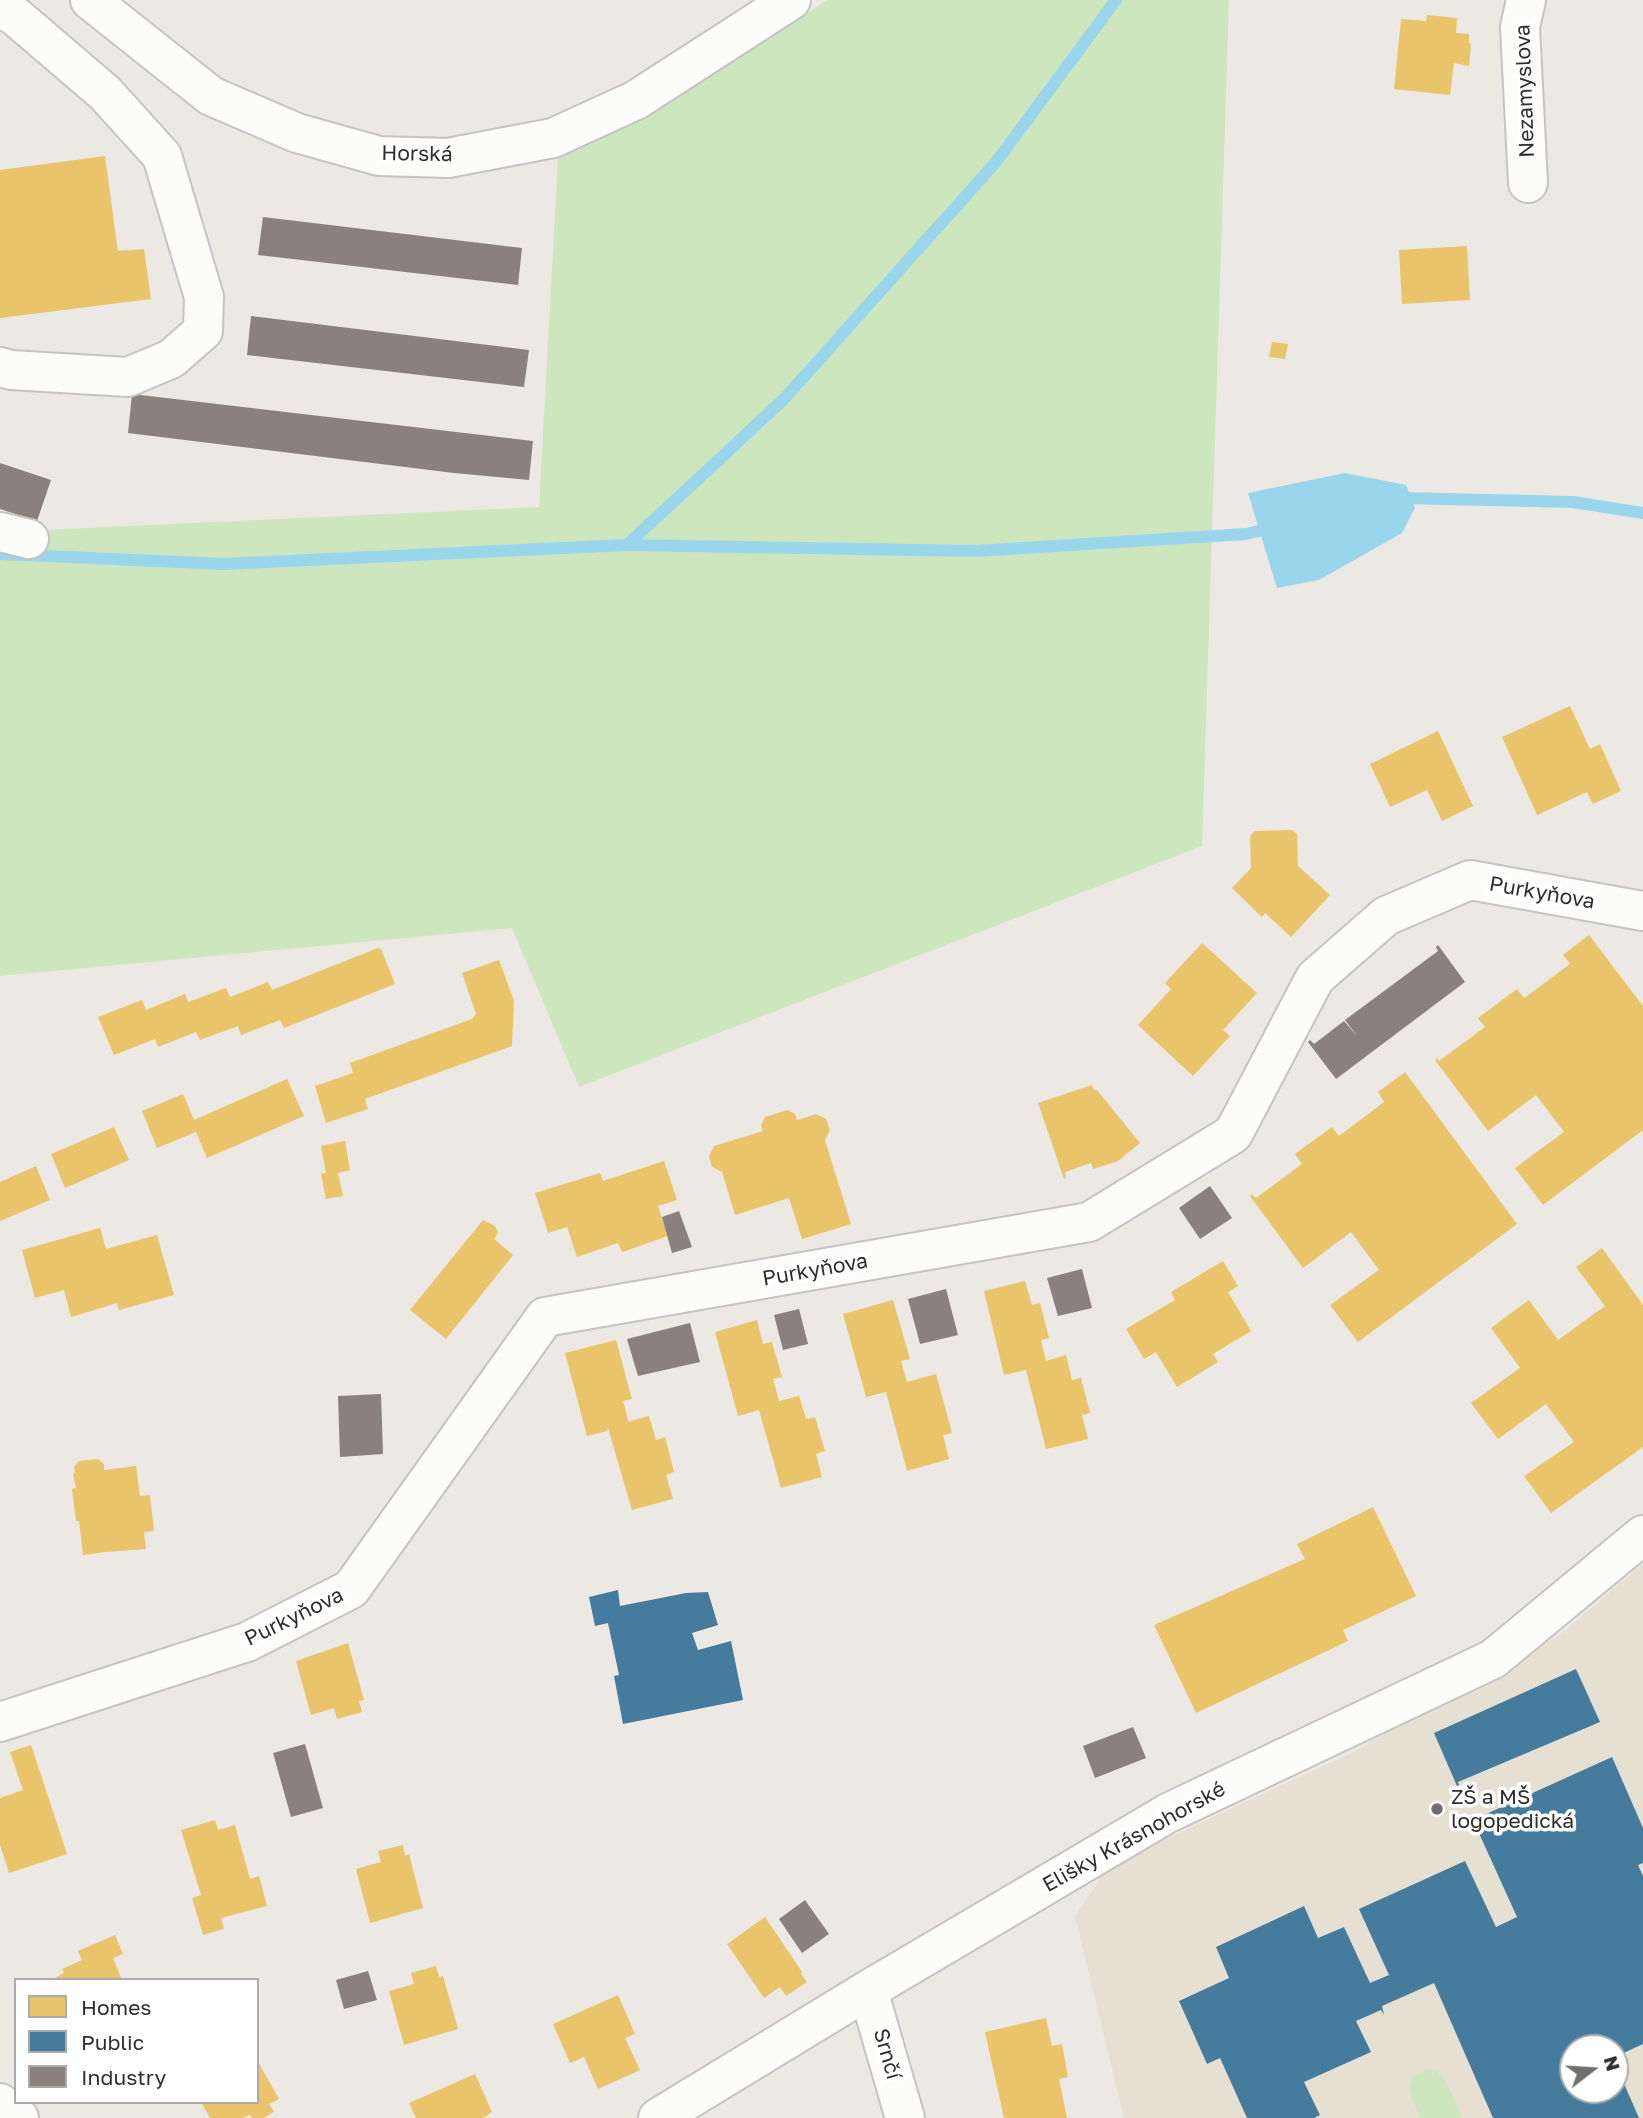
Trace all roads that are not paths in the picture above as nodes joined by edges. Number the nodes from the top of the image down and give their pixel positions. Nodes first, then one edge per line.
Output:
1 (90, 0) edge
2 (791, 0) edge
3 (1526, 0) edge
4 (0, 8) edge
5 (1528, 183) dead end
6 (0, 367) edge
7 (1643, 911) edge
8 (1643, 1535) edge
9 (0, 1722) edge
10 (868, 1990) junction
11 (0, 2103) edge
12 (19, 2118) edge
13 (658, 2118) edge
14 (905, 2118) edge

1 - 2 street, Horská
3 - 5 street, Nezamyslova
4 - 6 street
7 - 9 street, Purkyňova
8 - 10 street, Elišky Krásnohorské
10 - 13 street, Elišky Krásnohorské
10 - 14 street, Srnčí
11 - 12 street

